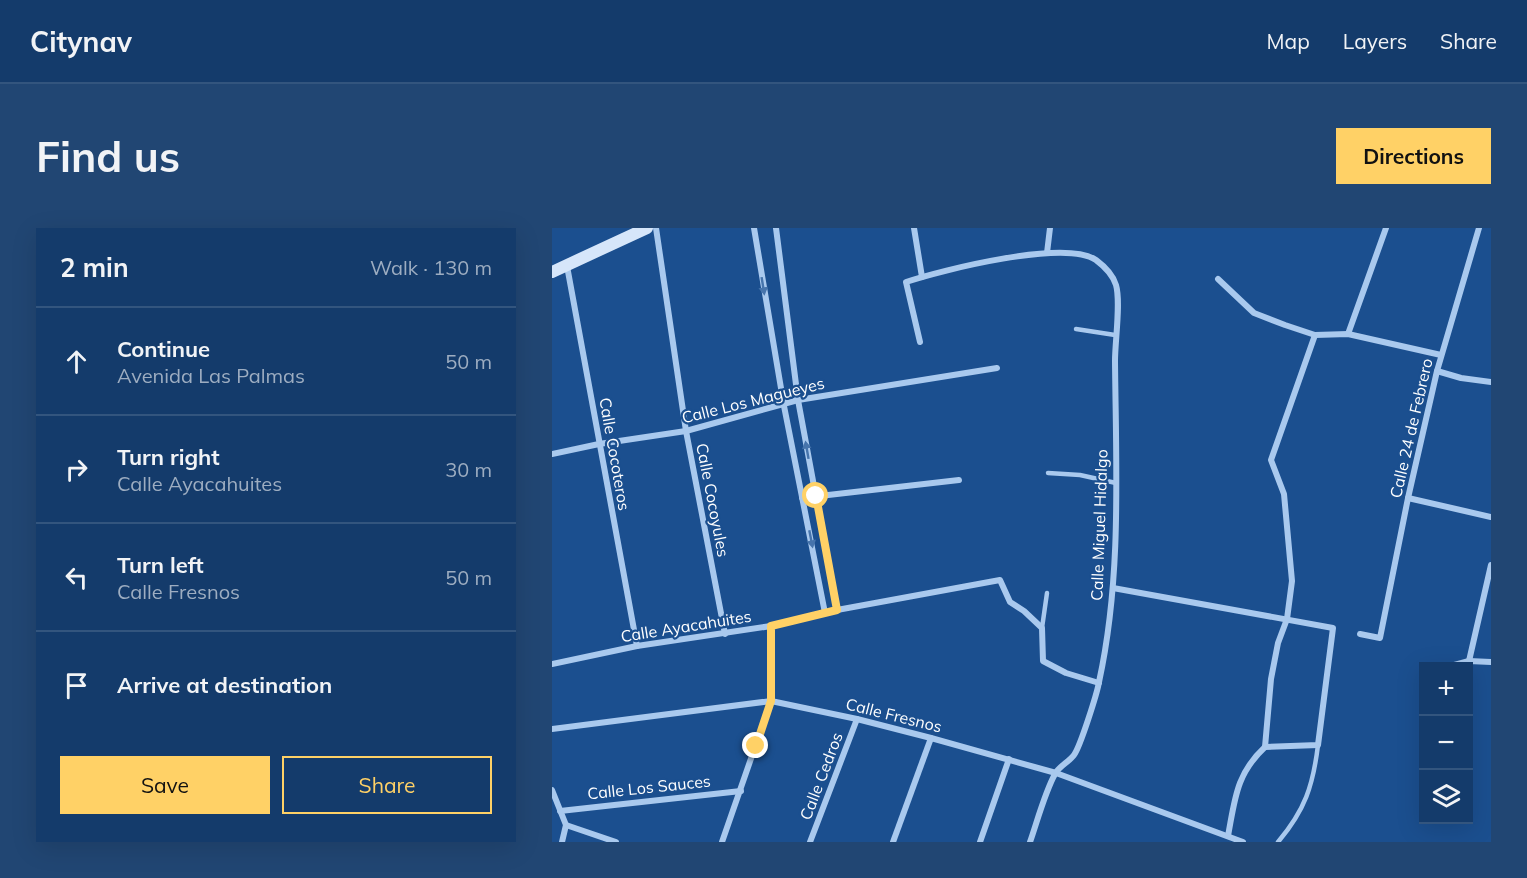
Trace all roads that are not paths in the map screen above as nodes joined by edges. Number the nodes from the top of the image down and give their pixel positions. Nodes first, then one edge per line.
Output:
1 (647, 228) edge
2 (656, 228) edge
3 (754, 228) edge
4 (776, 228) edge
5 (914, 228) edge
6 (1050, 228) edge
7 (1386, 228) edge
8 (1479, 228) edge
9 (1047, 253) junction
10 (567, 266) junction
11 (552, 272) edge
12 (922, 277) junction
13 (1218, 279) dead end
14 (1076, 329) dead end
15 (1348, 334) junction
16 (1115, 335) junction
17 (1315, 335) junction
18 (920, 342) dead end
19 (1441, 355) junction
20 (997, 368) dead end
21 (1437, 371) junction
22 (1491, 382) edge
23 (798, 400) junction
24 (784, 406) junction
25 (686, 431) junction
26 (599, 444) junction
27 (552, 454) edge
28 (1048, 473) dead end
29 (959, 480) dead end
30 (1116, 483) junction
31 (816, 496) junction
32 (802, 498) junction
33 (1408, 498) junction
34 (1491, 517) edge
35 (1491, 565) edge
36 (1113, 588) junction
37 (1047, 593) dead end
38 (837, 610) junction
39 (825, 613) junction
40 (1287, 619) junction
41 (771, 626) junction
42 (1042, 628) junction
43 (725, 634) junction
44 (1360, 634) dead end
45 (637, 646) junction
46 (1469, 661) junction
47 (1465, 662) edge
48 (1491, 662) edge
49 (552, 664) edge
50 (1099, 683) junction
51 (771, 701) junction
52 (857, 719) junction
53 (552, 729) edge
54 (931, 738) junction
55 (1318, 745) junction
56 (1265, 747) junction
57 (1009, 759) junction
58 (1056, 773) junction
59 (552, 790) edge
60 (741, 791) junction
61 (560, 811) junction
62 (566, 825) junction
63 (1228, 836) junction
64 (562, 842) edge
65 (616, 842) edge
66 (722, 842) edge
67 (810, 842) edge
68 (893, 842) edge
69 (980, 842) edge
70 (1030, 842) edge
71 (1243, 842) edge
72 (1278, 842) edge

1 - 10 street
2 - 25 street, Calle Cocoyules
3 -> 24 street
4 - 23 street
5 - 12 street
6 - 9 street
7 - 15 street
8 - 19 street, Calle 24 de Febrero
9 - 12 street
9 - 16 street, Calle Miguel Hidalgo
10 - 11 street
10 - 26 street, Calle Cocoteros
12 - 18 street
13 - 17 street
14 - 16 lane
15 - 17 street
15 - 19 street
16 - 30 street, Calle Miguel Hidalgo
17 - 40 street
19 - 21 street, Calle 24 de Febrero
20 - 23 street, Calle Los Magueyes
21 - 22 street
21 - 33 street, Calle 24 de Febrero
23 - 24 street, Calle Los Magueyes
31 -> 23 street
24 - 25 street, Calle Los Magueyes
24 - 32 street
25 - 26 street, Calle Los Magueyes
25 - 43 street, Calle Cocoyules
26 - 27 street, Calle Los Magueyes
26 - 45 street, Calle Cocoteros
28 - 30 lane
29 - 31 street
30 - 36 street, Calle Miguel Hidalgo
31 - 32 street
31 - 38 street
32 -> 39 street
33 - 34 street
33 - 44 street, Calle 24 de Febrero
35 - 46 street
36 - 40 street
36 - 50 street, Calle Miguel Hidalgo
37 - 42 lane
38 - 39 street, Calle Ayacahuites
38 - 42 street, Calle Ayacahuites
39 - 41 street, Calle Ayacahuites
40 - 55 street
40 - 56 street
41 - 43 street, Calle Ayacahuites
41 - 51 street
42 - 50 street
43 - 45 street, Calle Ayacahuites
45 - 49 street, Calle Ayacahuites
46 - 47 street
46 - 48 street
50 - 58 street, Calle Miguel Hidalgo
51 - 52 street, Calle Fresnos
51 - 53 street, Calle Fresnos
51 - 60 street
52 - 54 street, Calle Fresnos
52 - 67 street, Calle Cedros
54 - 57 street, Calle Fresnos
54 - 68 street
55 - 56 street
55 - 72 lane
56 - 63 street
57 - 58 street, Calle Fresnos
57 - 69 street
58 - 63 street, Calle Fresnos
58 - 70 street
59 - 61 street
60 - 61 street, Calle Los Sauces
60 - 66 street
61 - 62 street
62 - 64 street
62 - 65 street
63 - 71 street, Calle Fresnos

